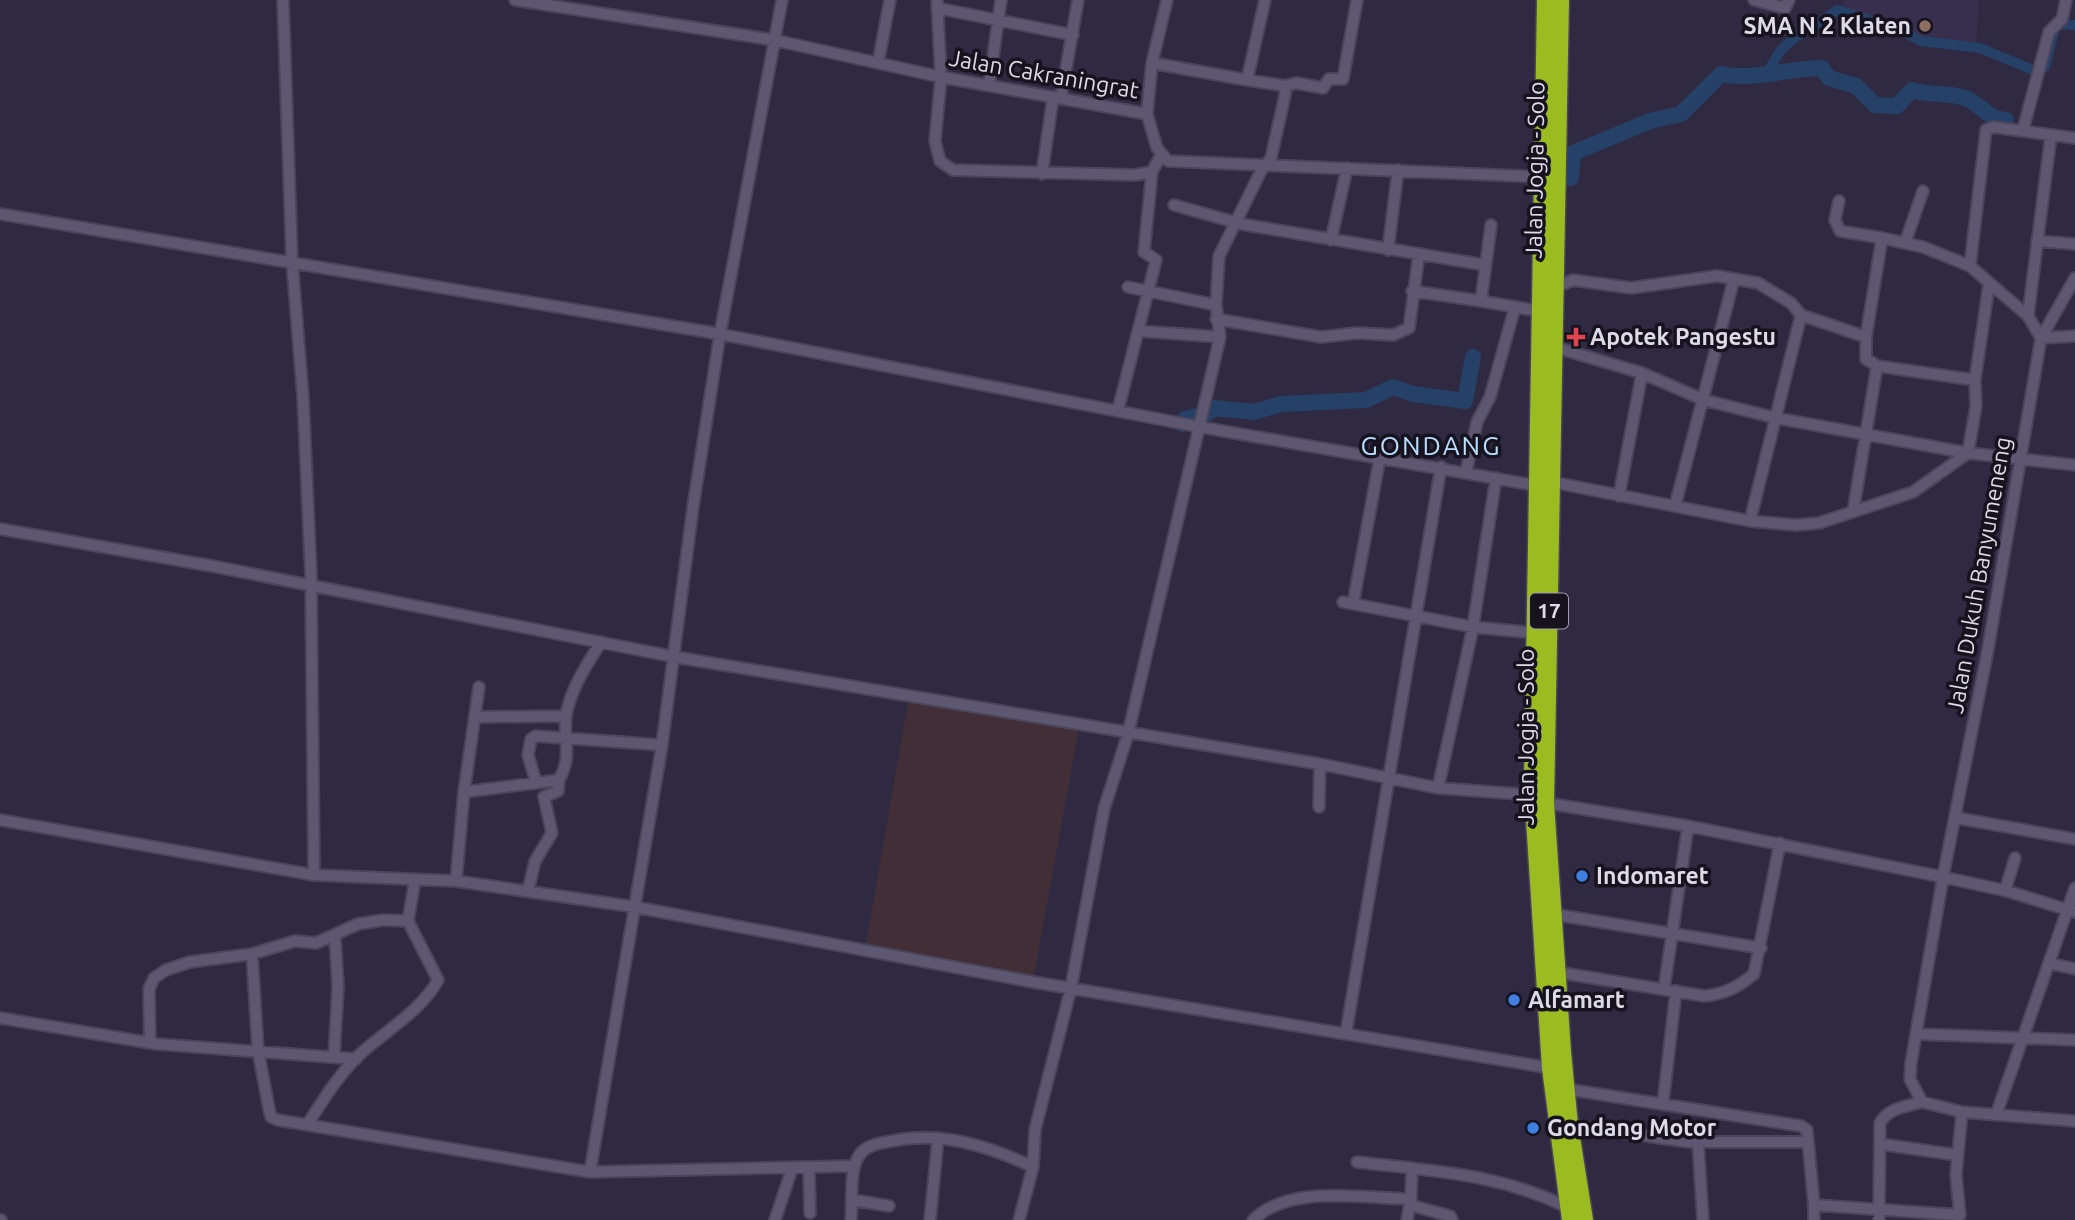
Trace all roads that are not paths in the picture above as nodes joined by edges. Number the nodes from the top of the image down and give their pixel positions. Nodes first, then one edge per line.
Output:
1 (283, 0) edge
2 (514, 0) edge
3 (782, 0) edge
4 (890, 0) edge
5 (1002, 0) edge
6 (1078, 0) edge
7 (1167, 0) edge
8 (1265, 0) edge
9 (1357, 0) edge
10 (1545, 0) edge
11 (1561, 0) edge
12 (1754, 0) edge
13 (1789, 0) edge
14 (2066, 0) edge
15 (937, 4) edge
16 (998, 21) junction
17 (1073, 35) junction
18 (774, 40) junction
19 (878, 63) junction
20 (1152, 63) junction
21 (940, 77) junction
22 (1247, 80) junction
23 (989, 85) junction
24 (1286, 86) junction
25 (1057, 98) junction
26 (1147, 114) junction
27 (2023, 130) junction
28 (2050, 135) junction
29 (2075, 138) edge
30 (1161, 155) junction
31 (1266, 164) junction
32 (1348, 168) junction
33 (1398, 170) junction
34 (1152, 172) junction
35 (1042, 174) junction
36 (1541, 177) junction
37 (1923, 191) dead end
38 (1839, 201) dead end
39 (1174, 205) dead end
40 (0, 214) edge
41 (1236, 223) junction
42 (1491, 225) dead end
43 (1881, 238) junction
44 (1331, 240) junction
45 (2037, 242) junction
46 (1905, 243) junction
47 (2075, 244) edge
48 (1388, 250) junction
49 (1419, 254) junction
50 (292, 261) junction
51 (1485, 265) junction
52 (1970, 266) junction
53 (2075, 278) edge
54 (1734, 279) junction
55 (1989, 284) junction
56 (1128, 288) dead end
57 (1555, 288) junction
58 (1412, 291) junction
59 (1538, 291) junction
60 (1148, 292) junction
61 (1481, 301) junction
62 (1216, 305) junction
63 (1515, 307) junction
64 (1538, 311) junction
65 (1801, 315) junction
66 (2028, 316) junction
67 (1216, 319) junction
68 (1139, 331) junction
69 (720, 334) junction
70 (2075, 336) edge
71 (1220, 337) junction
72 (1866, 337) junction
73 (2041, 338) junction
74 (1553, 347) junction
75 (1877, 366) junction
76 (1642, 373) junction
77 (1975, 380) junction
78 (1704, 400) junction
79 (1118, 410) junction
80 (1776, 418) junction
81 (1200, 427) junction
82 (1864, 434) junction
83 (1968, 453) junction
84 (1380, 457) junction
85 (2022, 458) junction
86 (2075, 465) edge
87 (1441, 467) junction
88 (1465, 472) junction
89 (1496, 478) junction
90 (1545, 484) junction
91 (1619, 496) junction
92 (1675, 506) junction
93 (1853, 512) junction
94 (1750, 521) junction
95 (0, 530) edge
96 (311, 584) junction
97 (1418, 616) junction
98 (1473, 627) junction
99 (1535, 633) junction
100 (601, 642) junction
101 (675, 657) junction
102 (479, 687) dead end
103 (566, 716) junction
104 (476, 717) junction
105 (1128, 734) junction
106 (568, 736) junction
107 (662, 746) junction
108 (1320, 764) junction
109 (1388, 776) junction
110 (559, 780) junction
111 (536, 782) junction
112 (1438, 788) junction
113 (464, 792) junction
114 (1539, 799) junction
115 (1319, 807) dead end
116 (1957, 818) junction
117 (0, 820) edge
118 (1688, 826) junction
119 (2075, 839) edge
120 (1780, 844) junction
121 (2015, 858) dead end
122 (314, 875) junction
123 (1943, 877) junction
124 (415, 880) junction
125 (456, 881) junction
126 (2075, 888) edge
127 (528, 891) junction
128 (2005, 891) junction
129 (635, 907) junction
130 (2071, 911) edge
131 (1552, 914) junction
132 (408, 921) junction
133 (1674, 932) junction
134 (335, 936) junction
135 (1761, 948) junction
136 (252, 954) junction
137 (2049, 963) junction
138 (2075, 969) edge
139 (1556, 972) junction
140 (1071, 988) junction
141 (1664, 989) junction
142 (1676, 991) junction
143 (0, 1018) edge
144 (1346, 1033) junction
145 (1917, 1034) junction
146 (2020, 1040) junction
147 (2075, 1040) edge
148 (150, 1042) junction
149 (258, 1050) junction
150 (334, 1057) junction
151 (356, 1059) junction
152 (1550, 1068) junction
153 (1566, 1089) junction
154 (1923, 1102) junction
155 (1663, 1103) junction
156 (1962, 1112) junction
157 (1996, 1115) junction
158 (2075, 1122) edge
159 (307, 1125) junction
160 (1570, 1125) junction
161 (938, 1138) junction
162 (1698, 1142) junction
163 (1808, 1142) junction
164 (1880, 1144) junction
165 (1957, 1155) junction
166 (1357, 1162) dead end
167 (854, 1166) junction
168 (1032, 1167) junction
169 (809, 1168) junction
170 (1412, 1168) junction
171 (792, 1169) junction
172 (590, 1172) junction
173 (853, 1200) junction
174 (1410, 1202) junction
175 (1814, 1205) junction
176 (889, 1206) dead end
177 (810, 1213) dead end
178 (1568, 1213) edge
179 (1879, 1214) edge
180 (1959, 1218) edge
181 (775, 1220) edge
182 (851, 1220) edge
183 (930, 1220) edge
184 (1018, 1220) edge
185 (1253, 1220) edge
186 (1407, 1220) edge
187 (1452, 1220) edge
188 (1585, 1220) edge
189 (1703, 1220) edge
190 (1814, 1220) edge

1 - 50 street
2 - 18 street, Jalan Cakraningrat
3 - 18 street
4 - 19 street
5 - 16 street
6 - 17 street
7 - 20 street
8 - 22 street
9 - 24 street
10 - 36 highway, Jalan Jogja - Solo / 17
11 - 57 highway, Jalan Jogja - Solo / 17
12 - 13 street
14 - 27 street
15 - 16 street
15 - 21 street
16 - 17 street
16 - 23 street
17 - 25 street
18 - 19 street, Jalan Cakraningrat
18 - 69 street
19 - 21 street, Jalan Cakraningrat
20 - 22 street
20 - 26 street
21 - 23 street, Jalan Cakraningrat
21 - 35 street
22 - 24 street
23 - 25 street, Jalan Cakraningrat
24 - 31 street
25 - 26 street, Jalan Cakraningrat
25 - 35 street
26 - 30 street, Jalan Cakraningrat
27 - 28 street
27 - 52 street
28 - 29 street
28 - 45 street
30 - 31 street
30 - 34 street
31 - 32 street
31 - 41 street
32 - 33 street
32 - 44 street
33 - 36 street
33 - 48 street
34 - 35 street
34 - 60 street
36 - 59 highway, Jalan Jogja - Solo / 17
37 - 46 street
38 - 43 street
39 - 41 street
40 - 50 street
41 - 44 street
41 - 62 street
42 - 51 street
43 - 46 street
43 - 72 street
44 - 48 street
45 - 47 street
45 - 66 street
46 - 52 street
48 - 49 street
49 - 51 street
49 - 58 street
50 - 69 street
50 - 96 street
51 - 61 street
52 - 55 street
53 - 73 street
54 - 57 street
54 - 65 street
54 - 78 street
55 - 66 street
55 - 77 street
56 - 60 street
57 - 59 street
57 - 74 highway, Jalan Jogja - Solo / 17
58 - 61 street
58 - 67 street
59 - 64 highway, Jalan Jogja - Solo / 17
60 - 62 street
60 - 68 street
61 - 63 street
62 - 67 street
63 - 64 street
63 - 88 street
64 - 90 highway, Jalan Jogja - Solo / 17
65 - 72 street
65 - 80 street
66 - 73 street
67 - 71 street
68 - 71 street
68 - 79 street
69 - 79 street
69 - 101 street
70 - 73 street
71 - 81 street
72 - 75 street
73 - 85 street, Jalan Dukuh Banyumeneng
74 - 76 street
74 - 90 highway, Jalan Jogja - Solo / 17
75 - 77 street
75 - 82 street
76 - 78 street
76 - 91 street
77 - 83 street
78 - 80 street
78 - 92 street
79 - 81 street
80 - 82 street
80 - 94 street
81 - 84 street
81 - 105 street
82 - 83 street
82 - 93 street
83 - 85 street
83 - 93 street
84 - 87 street
84 - 97 street
85 - 86 street
85 - 116 street, Jalan Dukuh Banyumeneng
87 - 88 street
87 - 97 street
88 - 89 street
89 - 90 street
89 - 98 street
90 - 91 street
90 - 99 highway, Jalan Jogja - Solo / 17
90 - 114 highway, Jalan Jogja - Solo / 17
91 - 92 street
92 - 94 street
93 - 94 street
95 - 96 street
96 - 100 street
96 - 122 street
97 - 98 street
97 - 109 street
98 - 99 street
98 - 112 street
99 - 114 highway, Jalan Jogja - Solo / 17
100 - 101 street
100 - 103 street
101 - 105 street
101 - 107 street
102 - 104 street
103 - 104 street
103 - 106 street
104 - 113 street
105 - 108 street
105 - 140 street
106 - 107 street
106 - 110 street
106 - 111 street
107 - 129 street
108 - 109 street
108 - 115 street
109 - 112 street
109 - 144 street
110 - 111 street
110 - 127 street
111 - 113 street
112 - 114 street
113 - 125 street
114 - 118 street
114 - 131 highway, Jalan Jogja - Solo / 17
114 - 152 highway, Jalan Jogja - Solo / 17
116 - 119 street
116 - 123 street, Jalan Dukuh Banyumeneng
117 - 122 street
118 - 120 street
118 - 133 street
120 - 123 street
120 - 135 street
121 - 128 street
122 - 124 street
123 - 128 street
123 - 145 street, Jalan Dukuh Banyumeneng
124 - 125 street
124 - 132 street
125 - 127 street
126 - 130 street
127 - 129 street
128 - 130 street
129 - 140 street
129 - 172 street
130 - 137 street
131 - 133 street
131 - 139 highway, Jalan Jogja - Solo / 17
132 - 134 street
132 - 151 street
133 - 135 street
133 - 141 street
134 - 136 street
134 - 150 street
135 - 142 street
136 - 148 street
136 - 149 street
137 - 138 street
137 - 146 street
139 - 141 street
139 - 153 highway, Jalan Jogja - Solo / 17
140 - 144 street
140 - 168 street
141 - 142 street
142 - 155 street
143 - 148 street
144 - 152 street
145 - 146 street
145 - 154 street, Jalan Dukuh Banyumeneng
146 - 147 street
146 - 157 street
148 - 149 street
149 - 150 street
149 - 159 street
150 - 151 street
151 - 159 street
152 - 178 highway, Jalan Jogja - Solo / 17
153 - 155 street
153 - 160 highway, Jalan Jogja - Solo / 17
154 - 156 street
154 - 164 street
155 - 163 street
156 - 157 street
156 - 165 street
157 - 158 street
159 - 172 street
160 - 162 street
160 - 188 highway, Jalan Jogja - Solo / 17
161 - 167 street
161 - 168 street
161 - 183 street
162 - 163 street
162 - 189 street
163 - 175 street
164 - 165 street
164 - 179 street
165 - 180 street
166 - 170 street
167 - 169 street
167 - 173 street
168 - 184 street
169 - 171 street
169 - 177 street
170 - 174 street
170 - 178 street
171 - 172 street
171 - 181 street
173 - 176 street
173 - 182 street
174 - 185 street
174 - 186 street
174 - 187 street
175 - 179 street
175 - 190 street
179 - 180 street

